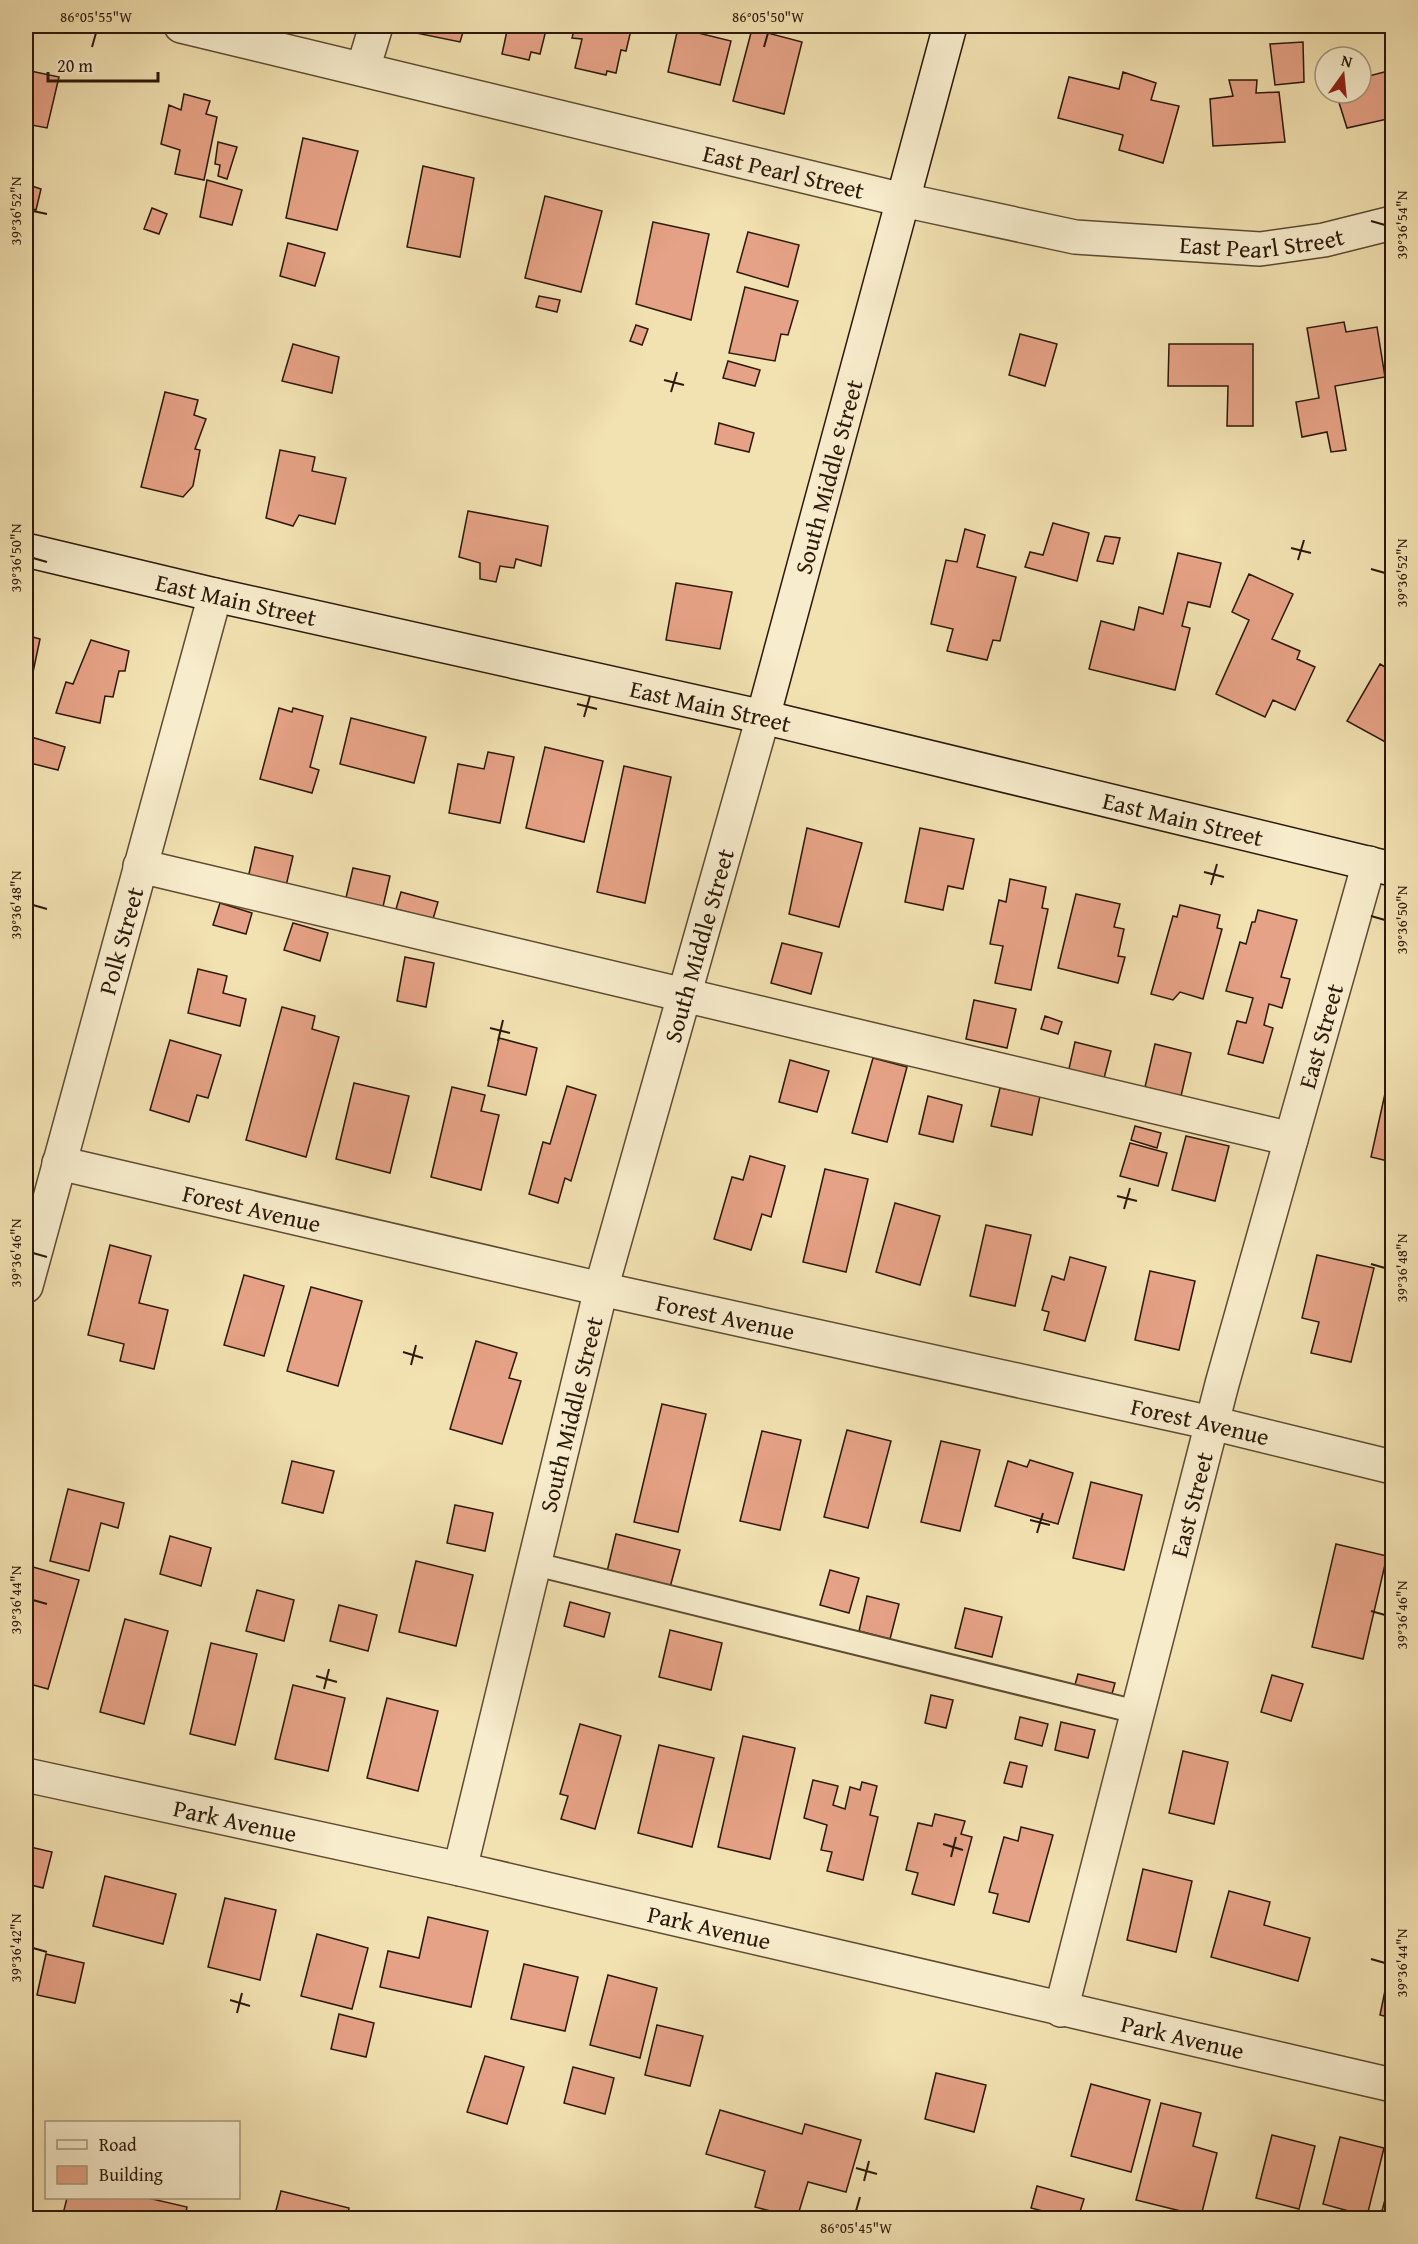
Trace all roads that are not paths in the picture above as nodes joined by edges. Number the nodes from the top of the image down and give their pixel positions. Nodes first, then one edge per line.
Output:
1 (181, 26) edge
2 (376, 26) edge
3 (950, 26) edge
4 (363, 69) junction
5 (903, 200) junction
6 (1392, 223) edge
7 (26, 550) edge
8 (214, 595) junction
9 (763, 717) junction
10 (140, 866) junction
11 (1381, 866) edge
12 (684, 996) junction
13 (1291, 1139) junction
14 (59, 1163) junction
15 (26, 1286) edge
16 (602, 1289) junction
17 (1212, 1424) junction
18 (1392, 1467) edge
19 (535, 1563) junction
20 (1137, 1712) junction
21 (26, 1775) edge
22 (460, 1869) junction
23 (1061, 2010) junction
24 (1392, 2085) edge

1 - 4 street, East Pearl Street
2 - 4 street
3 - 5 street, South Middle Street
4 - 5 street, East Pearl Street
5 - 6 street, East Pearl Street
5 - 9 street, South Middle Street
7 - 8 street, East Main Street
8 - 9 street, East Main Street
8 - 10 street, Polk Street
9 - 11 street, East Main Street
9 - 12 street, South Middle Street
10 - 12 street
10 - 14 street, Polk Street
11 - 13 street, East Street
12 - 13 street
12 - 16 street, South Middle Street
13 - 17 street, East Street
14 - 15 street, Polk Street
14 - 16 street, Forest Avenue
16 - 17 street, Forest Avenue
16 - 19 street, South Middle Street
17 - 18 street, Forest Avenue
17 - 20 street, East Street
19 - 20 lane
19 - 22 street, South Middle Street
20 - 23 street, East Street
21 - 22 street, Park Avenue
22 - 23 street, Park Avenue
23 - 24 street, Park Avenue

